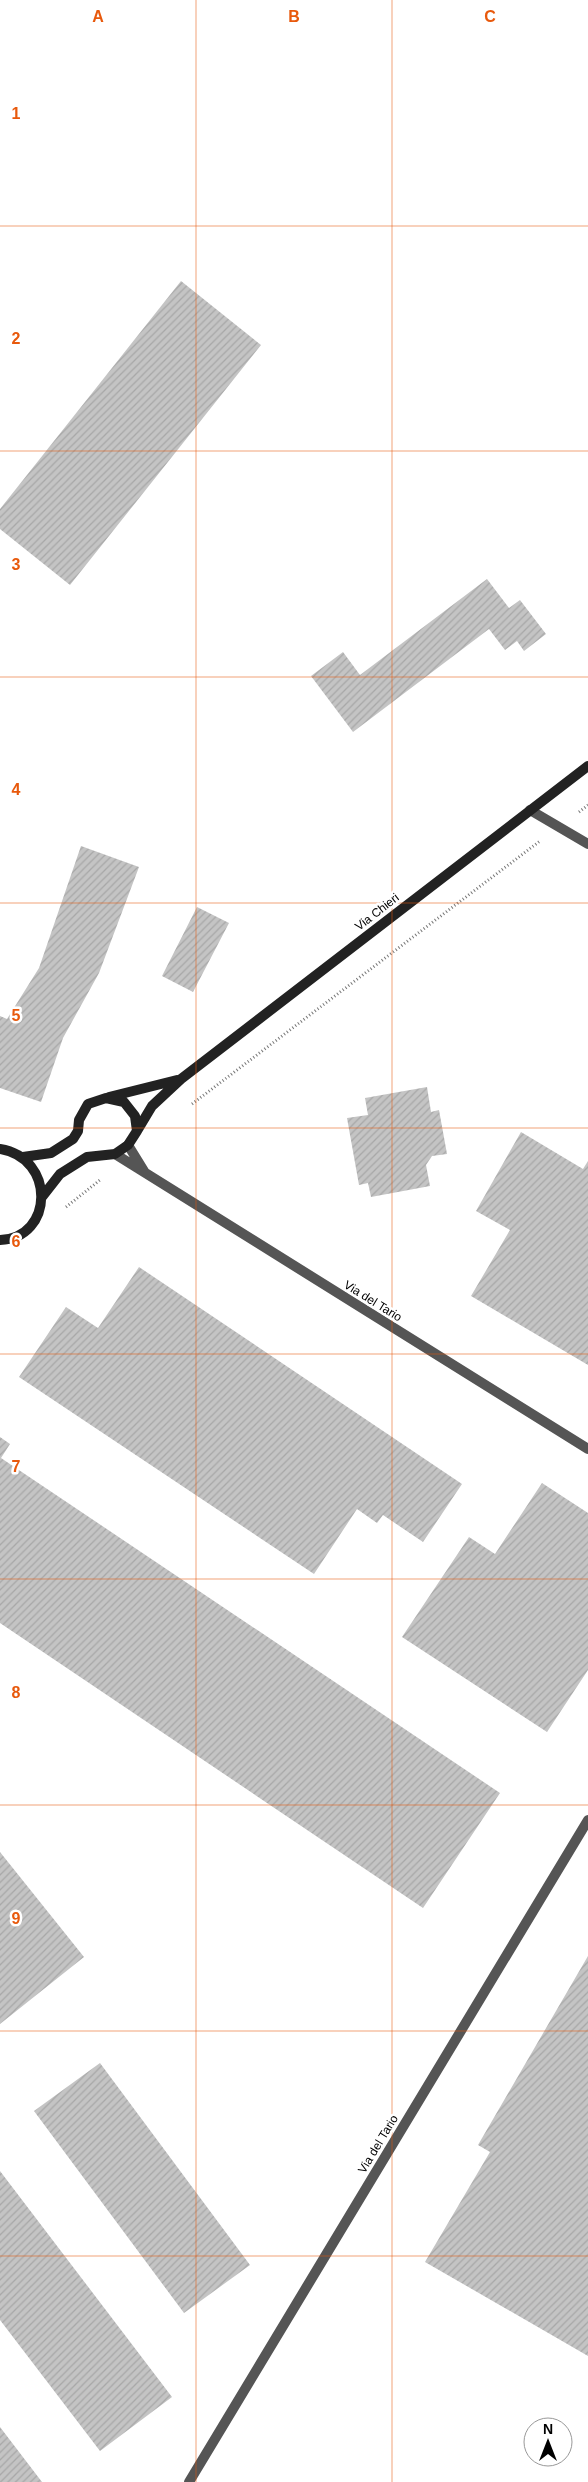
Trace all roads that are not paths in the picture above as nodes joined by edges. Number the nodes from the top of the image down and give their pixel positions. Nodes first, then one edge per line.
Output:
1 (588, 766) edge
2 (530, 810) junction
3 (588, 844) edge
4 (181, 1079) junction
5 (106, 1098) junction
6 (137, 1131) junction
7 (128, 1145) junction
8 (0, 1150) edge
9 (24, 1157) junction
10 (120, 1157) junction
11 (145, 1174) junction
12 (42, 1197) junction
13 (0, 1240) edge
14 (588, 1449) edge
15 (588, 1820) edge
16 (189, 2482) edge

1 - 2 main road, Via Chieri
2 - 3 street
2 - 4 main road, Via Chieri
4 - 5 main road, Via Chieri
4 - 6 main road, Via Chieri
5 - 6 main road
5 - 9 main road, Via Chieri
6 - 7 main road, Via Chieri
7 - 10 main road, Via Chieri
7 - 11 street, Via del Tario
8 - 9 main road, Via Chieri
9 - 12 main road
10 - 11 street, Via del Tario
10 - 12 main road, Via Chieri
11 - 14 street, Via del Tario
12 - 13 main road, Via Chieri
15 - 16 street, Via del Tario

